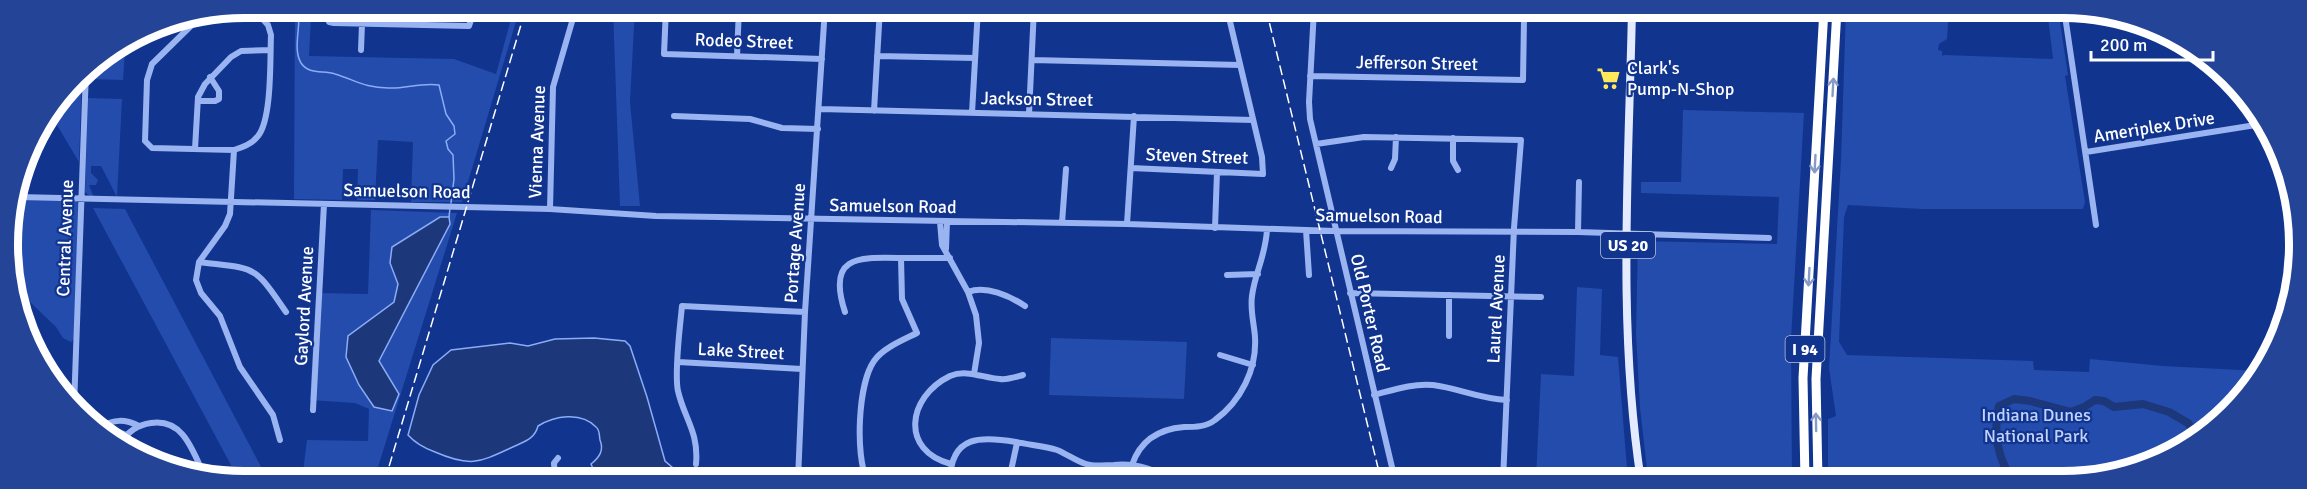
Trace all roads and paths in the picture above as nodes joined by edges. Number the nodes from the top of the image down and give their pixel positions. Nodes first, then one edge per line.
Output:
1 (262, 18) edge
2 (329, 18) edge
3 (416, 18) edge
4 (472, 18) edge
5 (573, 18) edge
6 (666, 18) edge
7 (739, 18) edge
8 (824, 18) edge
9 (879, 18) edge
10 (977, 18) edge
11 (1034, 18) edge
12 (1229, 18) edge
13 (1313, 18) edge
14 (1494, 18) edge
15 (1632, 18) edge
16 (1823, 18) edge
17 (1836, 18) edge
18 (2065, 18) edge
19 (193, 24) edge
20 (362, 24) junction
21 (416, 25) junction
22 (270, 50) junction
23 (361, 50) dead end
24 (737, 56) junction
25 (877, 56) junction
26 (975, 58) junction
27 (822, 59) junction
28 (1032, 60) junction
29 (1240, 65) junction
30 (1310, 76) junction
31 (210, 77) junction
32 (86, 83) edge
33 (198, 101) junction
34 (820, 109) junction
35 (874, 111) junction
36 (972, 113) junction
37 (1029, 114) junction
38 (674, 116) dead end
39 (1134, 116) junction
40 (1253, 120) junction
41 (2255, 125) edge
42 (818, 129) junction
43 (1396, 137) junction
44 (1453, 138) junction
45 (1316, 144) junction
46 (195, 149) junction
47 (234, 150) junction
48 (2086, 152) junction
49 (1131, 168) junction
50 (1391, 168) dead end
51 (1066, 169) dead end
52 (1458, 170) dead end
53 (1217, 172) junction
54 (1579, 182) dead end
55 (23, 197) edge
56 (81, 199) junction
57 (232, 203) junction
58 (324, 204) junction
59 (550, 209) junction
60 (811, 219) junction
61 (943, 222) junction
62 (1062, 223) junction
63 (1127, 224) junction
64 (2096, 225) dead end
65 (1215, 228) junction
66 (1267, 229) junction
67 (1306, 230) junction
68 (1335, 231) junction
69 (1514, 232) junction
70 (1578, 232) junction
71 (1628, 234) junction
72 (1769, 238) dead end
73 (901, 258) junction
74 (950, 258) junction
75 (199, 262) junction
76 (1258, 274) junction
77 (1227, 275) dead end
78 (1309, 275) dead end
79 (968, 292) junction
80 (1350, 293) junction
81 (1449, 294) junction
82 (1512, 296) junction
83 (1540, 297) dead end
84 (1025, 306) dead end
85 (286, 312) dead end
86 (805, 312) junction
87 (845, 312) dead end
88 (1449, 336) dead end
89 (1220, 355) dead end
90 (678, 362) junction
91 (1253, 365) junction
92 (802, 369) junction
93 (974, 374) junction
94 (1023, 375) dead end
95 (74, 394) edge
96 (1374, 395) junction
97 (1506, 400) junction
98 (313, 410) dead end
99 (107, 424) edge
100 (139, 426) junction
101 (116, 431) edge
102 (126, 435) joint
103 (280, 440) dead end
104 (1017, 443) junction
105 (558, 458) dead end
106 (696, 464) dead end
107 (951, 464) junction
108 (1132, 465) junction
109 (200, 467) edge
110 (554, 471) edge
111 (798, 471) edge
112 (863, 471) edge
113 (951, 471) edge
114 (1011, 471) edge
115 (1152, 471) edge
116 (1393, 471) edge
117 (1503, 471) edge
118 (1640, 471) edge
119 (1805, 471) edge
120 (1818, 471) edge

1 - 22 street
2 - 20 street
3 - 21 street
4 - 21 street
5 - 59 street, Vienna Avenue
6 - 24 street, Rodeo Street
7 - 24 street
8 - 27 street, Portage Avenue
9 - 25 street
10 - 26 street
11 - 28 street
12 - 29 street
13 - 30 street, Old Porter Road
14 - 30 street, Jefferson Street
15 - 71 main road, US 20
16 -> 119 highway, I 94
120 -> 17 highway, I 94
18 - 48 street
19 - 46 street
20 - 21 street
20 - 23 street
22 - 31 street
22 - 47 street
24 - 27 street, Rodeo Street
25 - 26 street
25 - 35 street
26 - 36 street
27 - 34 street, Portage Avenue
28 - 29 street
28 - 37 street
29 - 40 street
30 - 45 street, Old Porter Road
31 - 33 street
31 - 33 street
32 - 56 street, Central Avenue
33 - 46 street
34 - 35 street, Jackson Street
34 - 42 street, Portage Avenue
35 - 36 street, Jackson Street
36 - 37 street, Jackson Street
37 - 39 street, Jackson Street
38 - 42 street
39 - 40 street, Jackson Street
39 - 49 street
40 - 53 street, Steven Street
41 - 48 street, Ameriplex Drive
42 - 60 street, Portage Avenue
43 - 44 street
43 - 45 street
43 - 50 street
44 - 52 street
44 - 69 street, Laurel Avenue
45 - 68 street, Old Porter Road
46 - 47 street
47 - 57 street
48 - 64 street
49 - 53 street, Steven Street
49 - 63 street
51 - 62 street
53 - 65 street
54 - 70 street
55 - 56 street, Samuelson Road
56 - 57 street, Samuelson Road
56 - 95 street, Central Avenue
57 - 58 street, Samuelson Road
57 - 75 street
58 - 59 street, Samuelson Road
58 - 98 street, Gaylord Avenue
59 - 60 street, Samuelson Road
60 - 61 street, Samuelson Road
60 - 86 street, Portage Avenue
61 - 62 street, Samuelson Road
61 - 74 street
62 - 63 street, Samuelson Road
63 - 65 street, Samuelson Road
65 - 66 street, Samuelson Road
66 - 67 street, Samuelson Road
66 - 76 street
67 - 68 street, Samuelson Road
67 - 78 street
68 - 69 street, Samuelson Road
68 - 80 street, Old Porter Road
69 - 70 street, Samuelson Road
69 - 82 street, Laurel Avenue
70 - 71 street, Samuelson Road
71 - 72 street, Samuelson Road
71 - 118 main road, US 20
73 - 74 street
73 - 87 street
73 - 112 street
74 - 79 street
75 - 85 street
75 - 103 street
76 - 77 street
76 - 91 street
79 - 84 street
79 - 93 street
80 - 81 street
80 - 96 street, Old Porter Road
81 - 82 street
81 - 88 street
82 - 83 street
82 - 97 street, Laurel Avenue
86 - 90 street
86 - 92 street, Portage Avenue
89 - 91 street
90 - 92 street, Lake Street
90 - 106 street
91 - 108 street
92 - 111 street, Portage Avenue
93 - 94 street
93 - 107 street
96 - 97 street
96 - 116 street, Old Porter Road
97 - 117 street, Laurel Avenue
99 - 100 street
100 - 102 street
100 - 109 street
101 - 102 street
104 - 107 street
104 - 108 street
104 - 114 street
105 - 110 street
107 - 113 street
108 - 115 street

